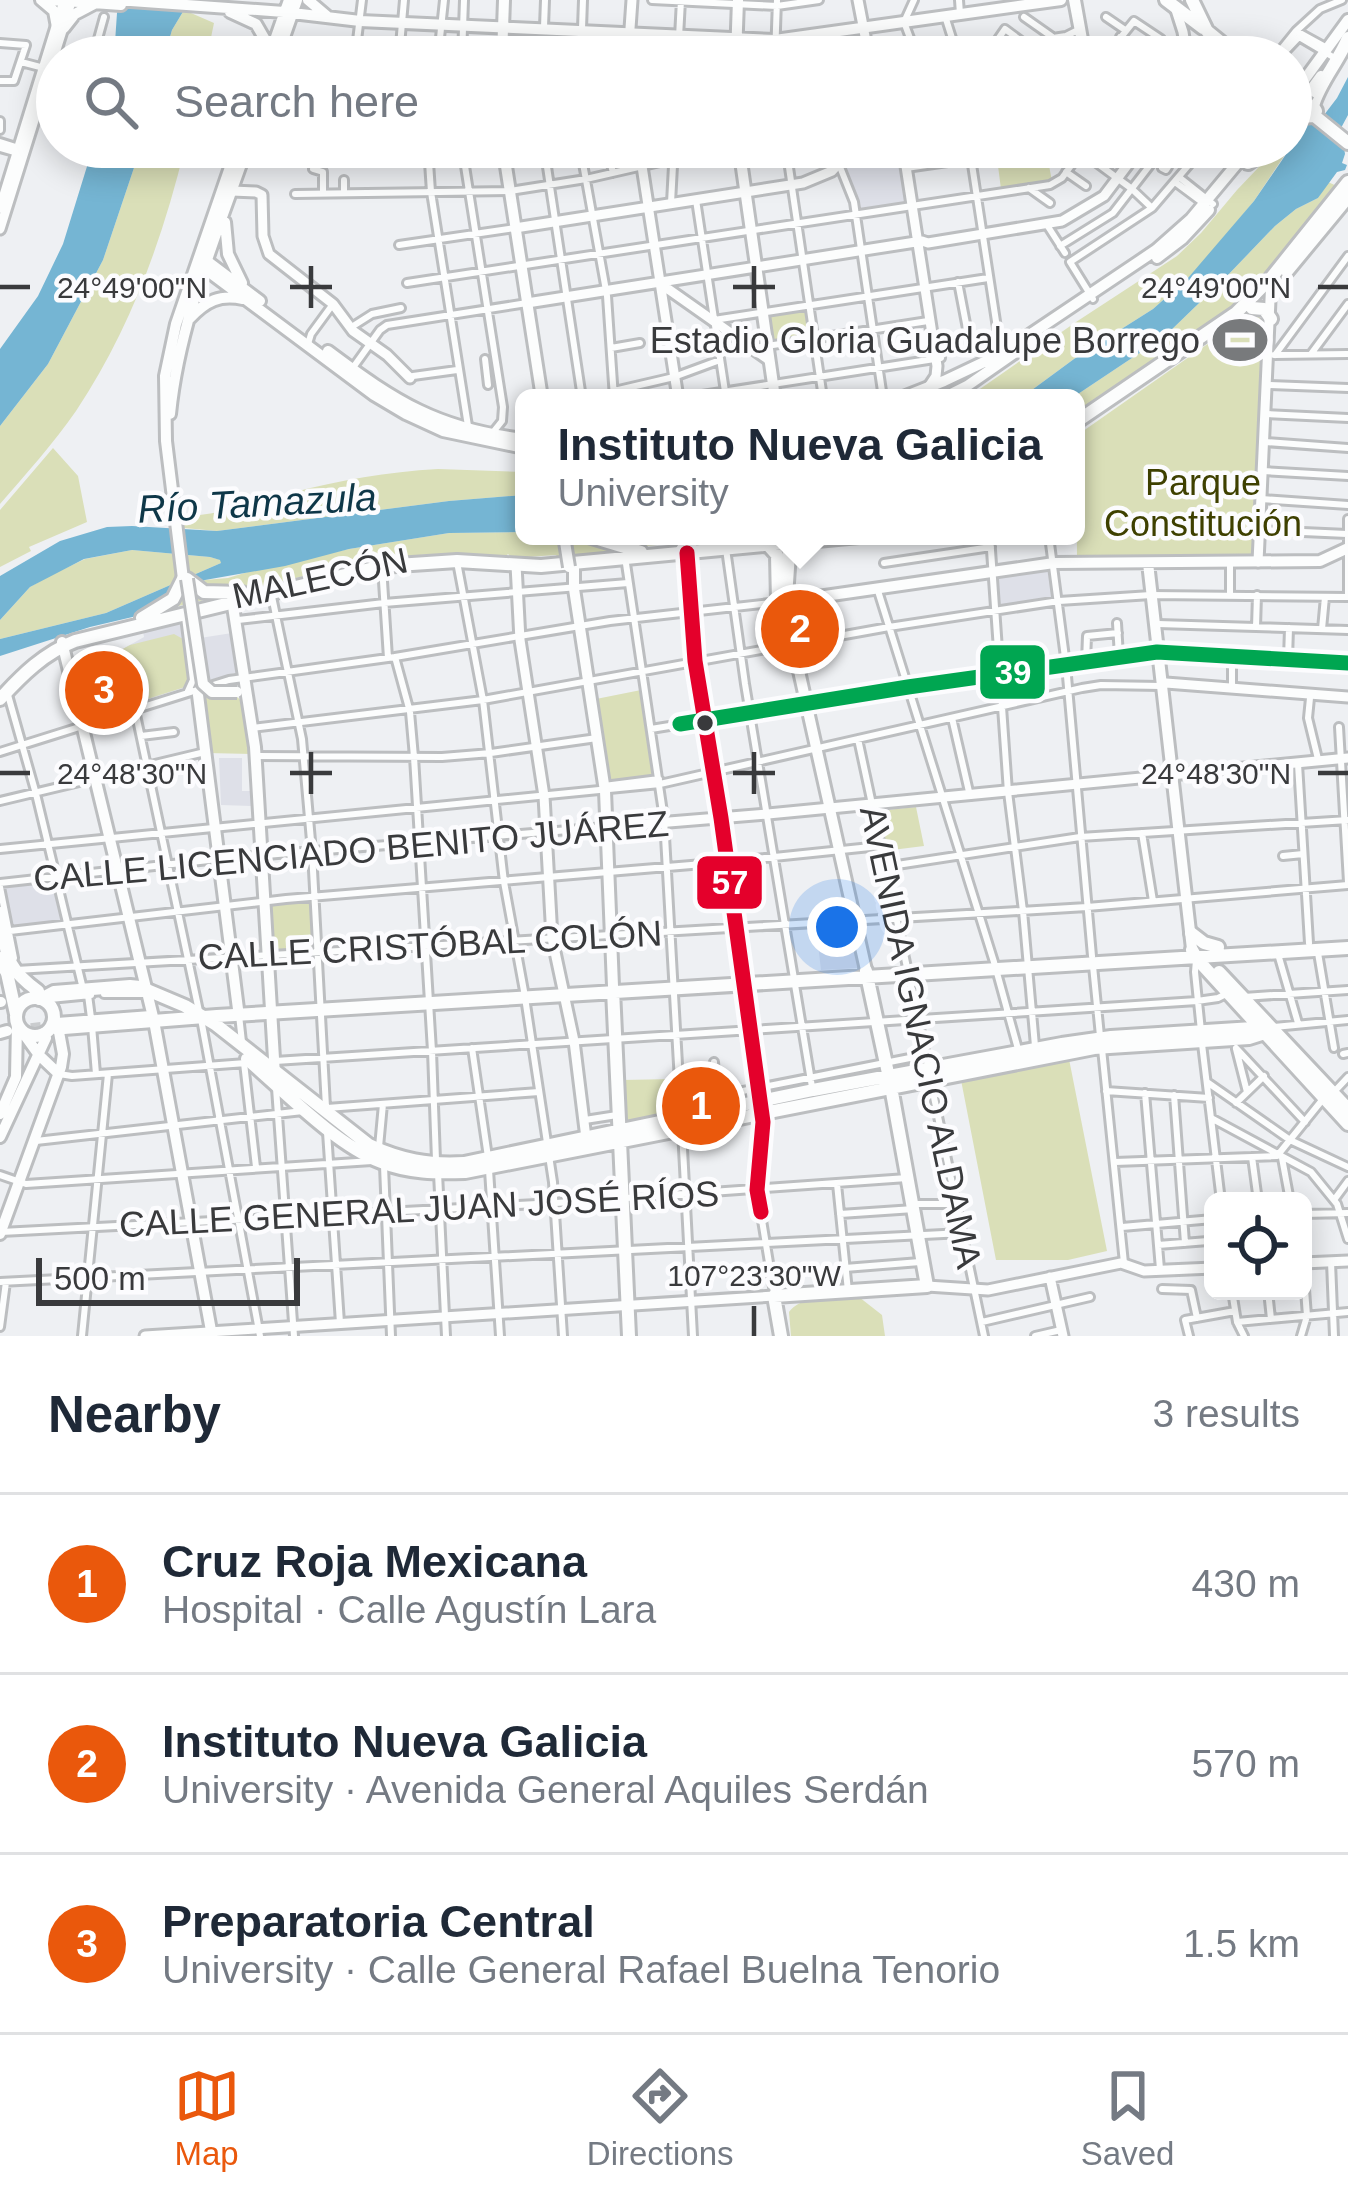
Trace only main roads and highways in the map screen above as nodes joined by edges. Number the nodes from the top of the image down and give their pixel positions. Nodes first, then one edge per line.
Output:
1 (40, 0) edge
2 (51, 0) edge
3 (262, 0) edge
4 (308, 0) edge
5 (504, 0) edge
6 (1061, 0) edge
7 (1199, 1) edge
8 (68, 2) edge
9 (107, 2) edge
10 (738, 2) edge
11 (1170, 3) edge
12 (228, 10) junction
13 (290, 10) edge
14 (312, 16) junction
15 (330, 18) junction
16 (1348, 20) edge
17 (503, 29) junction
18 (286, 31) junction
19 (1207, 32) junction
20 (262, 36) edge
21 (283, 36) edge
22 (503, 36) edge
23 (654, 36) edge
24 (737, 36) edge
25 (805, 36) edge
26 (1213, 36) edge
27 (1222, 36) edge
28 (1348, 36) edge
29 (1332, 55) junction
30 (1312, 75) edge
31 (1312, 85) edge
32 (1312, 111) edge
33 (1315, 113) junction
34 (1312, 114) edge
35 (1348, 140) edge
36 (231, 168) edge
37 (240, 168) edge
38 (507, 168) edge
39 (741, 168) edge
40 (1244, 168) edge
41 (1244, 168) edge
42 (1348, 182) edge
43 (1348, 197) edge
44 (1209, 204) junction
45 (227, 207) junction
46 (203, 263) junction
47 (1272, 283) junction
48 (247, 296) junction
49 (1091, 296) junction
50 (1252, 308) junction
51 (1271, 319) road end
52 (188, 320) junction
53 (309, 339) junction
54 (979, 371) junction
55 (542, 389) edge
56 (774, 389) edge
57 (925, 389) edge
58 (956, 389) edge
59 (393, 403) junction
60 (1085, 420) edge
61 (1085, 420) edge
62 (515, 434) edge
63 (507, 441) junction
64 (515, 443) edge
65 (171, 467) junction
66 (565, 545) edge
67 (568, 545) edge
68 (606, 545) edge
69 (727, 545) edge
70 (738, 545) edge
71 (767, 545) joint
72 (793, 545) edge
73 (722, 547) junction
74 (1347, 548) edge
75 (622, 553) junction
76 (457, 558) junction
77 (539, 560) junction
78 (608, 560) junction
79 (1148, 562) junction
80 (573, 573) junction
81 (185, 579) junction
82 (271, 589) junction
83 (248, 592) junction
84 (232, 597) junction
85 (783, 603) junction
86 (144, 617) junction
87 (62, 644) junction
88 (239, 685) junction
89 (2, 694) edge
90 (0, 914) edge
91 (5, 935) edge
92 (1348, 945) edge
93 (1313, 946) junction
94 (1195, 950) junction
95 (1221, 951) junction
96 (1173, 954) junction
97 (12, 969) edge
98 (1217, 970) junction
99 (867, 973) junction
100 (613, 989) junction
101 (148, 992) junction
102 (50, 996) junction
103 (1235, 997) junction
104 (271, 1010) junction
105 (238, 1012) junction
106 (153, 1017) junction
107 (202, 1017) junction
108 (70, 1023) tunnel mouth
109 (12, 1026) edge
110 (50, 1026) junction
111 (1268, 1029) junction
112 (1202, 1037) junction
113 (1101, 1043) junction
114 (34, 1054) junction
115 (264, 1068) junction
116 (928, 1068) junction
117 (59, 1074) junction
118 (889, 1075) junction
119 (1328, 1096) junction
120 (761, 1108) junction
121 (1348, 1109) edge
122 (0, 1114) edge
123 (327, 1116) junction
124 (1348, 1124) edge
125 (0, 1125) edge
126 (619, 1136) junction
127 (0, 1137) edge
128 (548, 1150) junction
129 (0, 1233) edge
130 (210, 1333) edge
131 (629, 1336) edge
132 (781, 1336) edge

1 - 9 main road
2 - 8 main road
3 - 12 main road
4 - 15 main road
5 - 17 main road
6 - 25 main road
7 - 19 main road
7 - 27 main road
8 - 9 main road
9 - 12 main road
10 - 24 main road
11 - 19 main road
12 - 13 main road
12 - 20 main road
13 - 14 main road
13 - 18 main road
14 - 15 main road
14 - 18 main road
15 - 17 main road
16 - 29 main road
17 - 22 main road
17 - 23 main road
18 - 21 main road
19 - 26 main road
28 - 29 main road
29 - 30 main road
29 - 31 main road
29 - 33 main road
32 - 33 main road, bridge
33 - 34 main road
33 - 35 main road
36 - 46 main road
37 - 45 main road
38 - 55 main road
39 - 56 main road
40 - 44 main road
41 - 44 main road
42 - 47 main road
43 - 47 main road
44 - 49 main road
45 - 46 main road
45 - 48 main road
46 - 48 main road
46 - 52 main road
46 - 65 main road
47 - 50 main road
47 - 60 main road
48 - 52 main road
48 - 53 main road
49 - 54 main road
49 - 54 main road
50 - 51 main road
50 - 61 main road
52 - 65 main road
53 - 59 main road
53 - 59 main road
54 - 57 main road
54 - 58 main road
59 - 63 main road
59 - 63 main road
62 - 63 main road
63 - 64 main road
65 - 81 main road
66 - 77 main road
67 - 80 main road, bridge
68 - 75 main road
69 - 73 main road
70 - 73 main road, MALECÓN
71 - 73 main road
71 - 85 main road
72 - 85 main road
73 - 75 main road, MALECÓN
73 - 75 main road
74 - 79 main road
75 - 77 main road, MALECÓN
75 - 78 main road
76 - 77 main road, MALECÓN
76 - 78 main road
76 - 82 main road
76 - 82 main road, MALECÓN
78 - 80 main road
79 - 85 main road
79 - 94 main road
80 - 100 main road
81 - 84 main road
81 - 86 main road
81 - 88 main road, bridge
81 - 105 main road, bridge
82 - 83 main road, MALECÓN
82 - 84 main road
83 - 84 main road
83 - 86 main road, MALECÓN
84 - 87 main road
84 - 88 main road
85 - 99 main road
86 - 87 main road, MALECÓN
87 - 89 main road, MALECÓN
87 - 101 main road
88 - 104 main road
90 - 97 main road
90 - 97 main road
91 - 97 main road
92 - 93 main road
93 - 95 main road
93 - 95 main road
94 - 95 main road
94 - 96 main road
94 - 96 main road
94 - 98 main road
94 - 103 main road
95 - 98 main road
96 - 99 main road
97 - 102 main road
97 - 109 main road
98 - 103 main road
99 - 100 main road
99 - 118 main road
100 - 104 main road
100 - 126 main road
101 - 102 main road
101 - 102 main road
101 - 106 main road
101 - 107 main road
102 - 109 main road
102 - 110 main road
103 - 111 main road
104 - 105 main road
104 - 115 main road
105 - 107 main road
106 - 107 main road
106 - 108 main road
106 - 110 main road
106 - 130 main road
107 - 115 main road
107 - 115 main road
109 - 110 main road
109 - 114 main road
109 - 122 main road
110 - 114 main road
110 - 117 main road
111 - 112 main road
111 - 112 main road
111 - 119 main road
112 - 113 main road
113 - 116 main road
113 - 116 main road
114 - 117 main road
114 - 125 main road
114 - 127 main road
115 - 123 main road
115 - 123 main road
116 - 118 main road
117 - 129 main road
118 - 120 main road
118 - 120 main road
118 - 132 main road
119 - 121 main road
119 - 124 main road
120 - 126 main road
123 - 128 main road
126 - 128 main road
126 - 128 main road
126 - 131 main road

